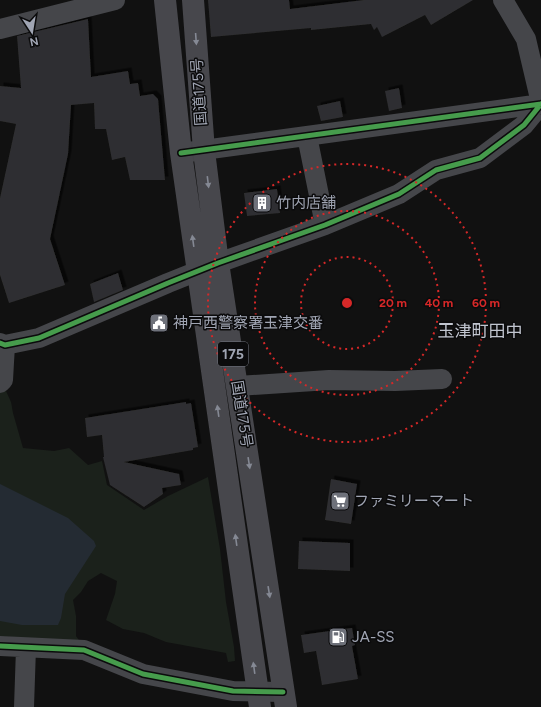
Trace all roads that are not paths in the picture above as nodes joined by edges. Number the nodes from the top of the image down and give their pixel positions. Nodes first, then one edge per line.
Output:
1 (115, 0) edge
2 (165, 0) edge
3 (193, 0) edge
4 (503, 0) edge
5 (0, 30) edge
6 (541, 103) edge
7 (307, 136) junction
8 (204, 151) junction
9 (181, 153) junction
10 (325, 224) junction
11 (218, 263) junction
12 (198, 272) junction
13 (2, 344) edge
14 (442, 379) dead end
15 (0, 383) edge
16 (238, 386) junction
17 (0, 646) edge
18 (26, 648) junction
19 (258, 699) edge
20 (285, 699) edge
21 (24, 707) edge

1 - 5 street
2 - 9 highway, 国道175号 / 175
3 -> 8 highway, 国道175号 / 175
4 - 6 street
6 - 7 street
6 - 10 street
7 - 8 street
7 - 10 street
8 - 9 street
8 -> 11 highway, 国道175号 / 175
12 -> 9 highway, 国道175号 / 175
10 - 11 street
11 - 12 street
11 - 16 highway, 国道175号 / 175
12 - 13 street
19 -> 12 highway, 国道175号 / 175
13 - 15 street
14 - 16 street
16 -> 20 highway, 国道175号 / 175
17 - 18 street
18 - 19 street
18 - 21 street
19 - 20 street

